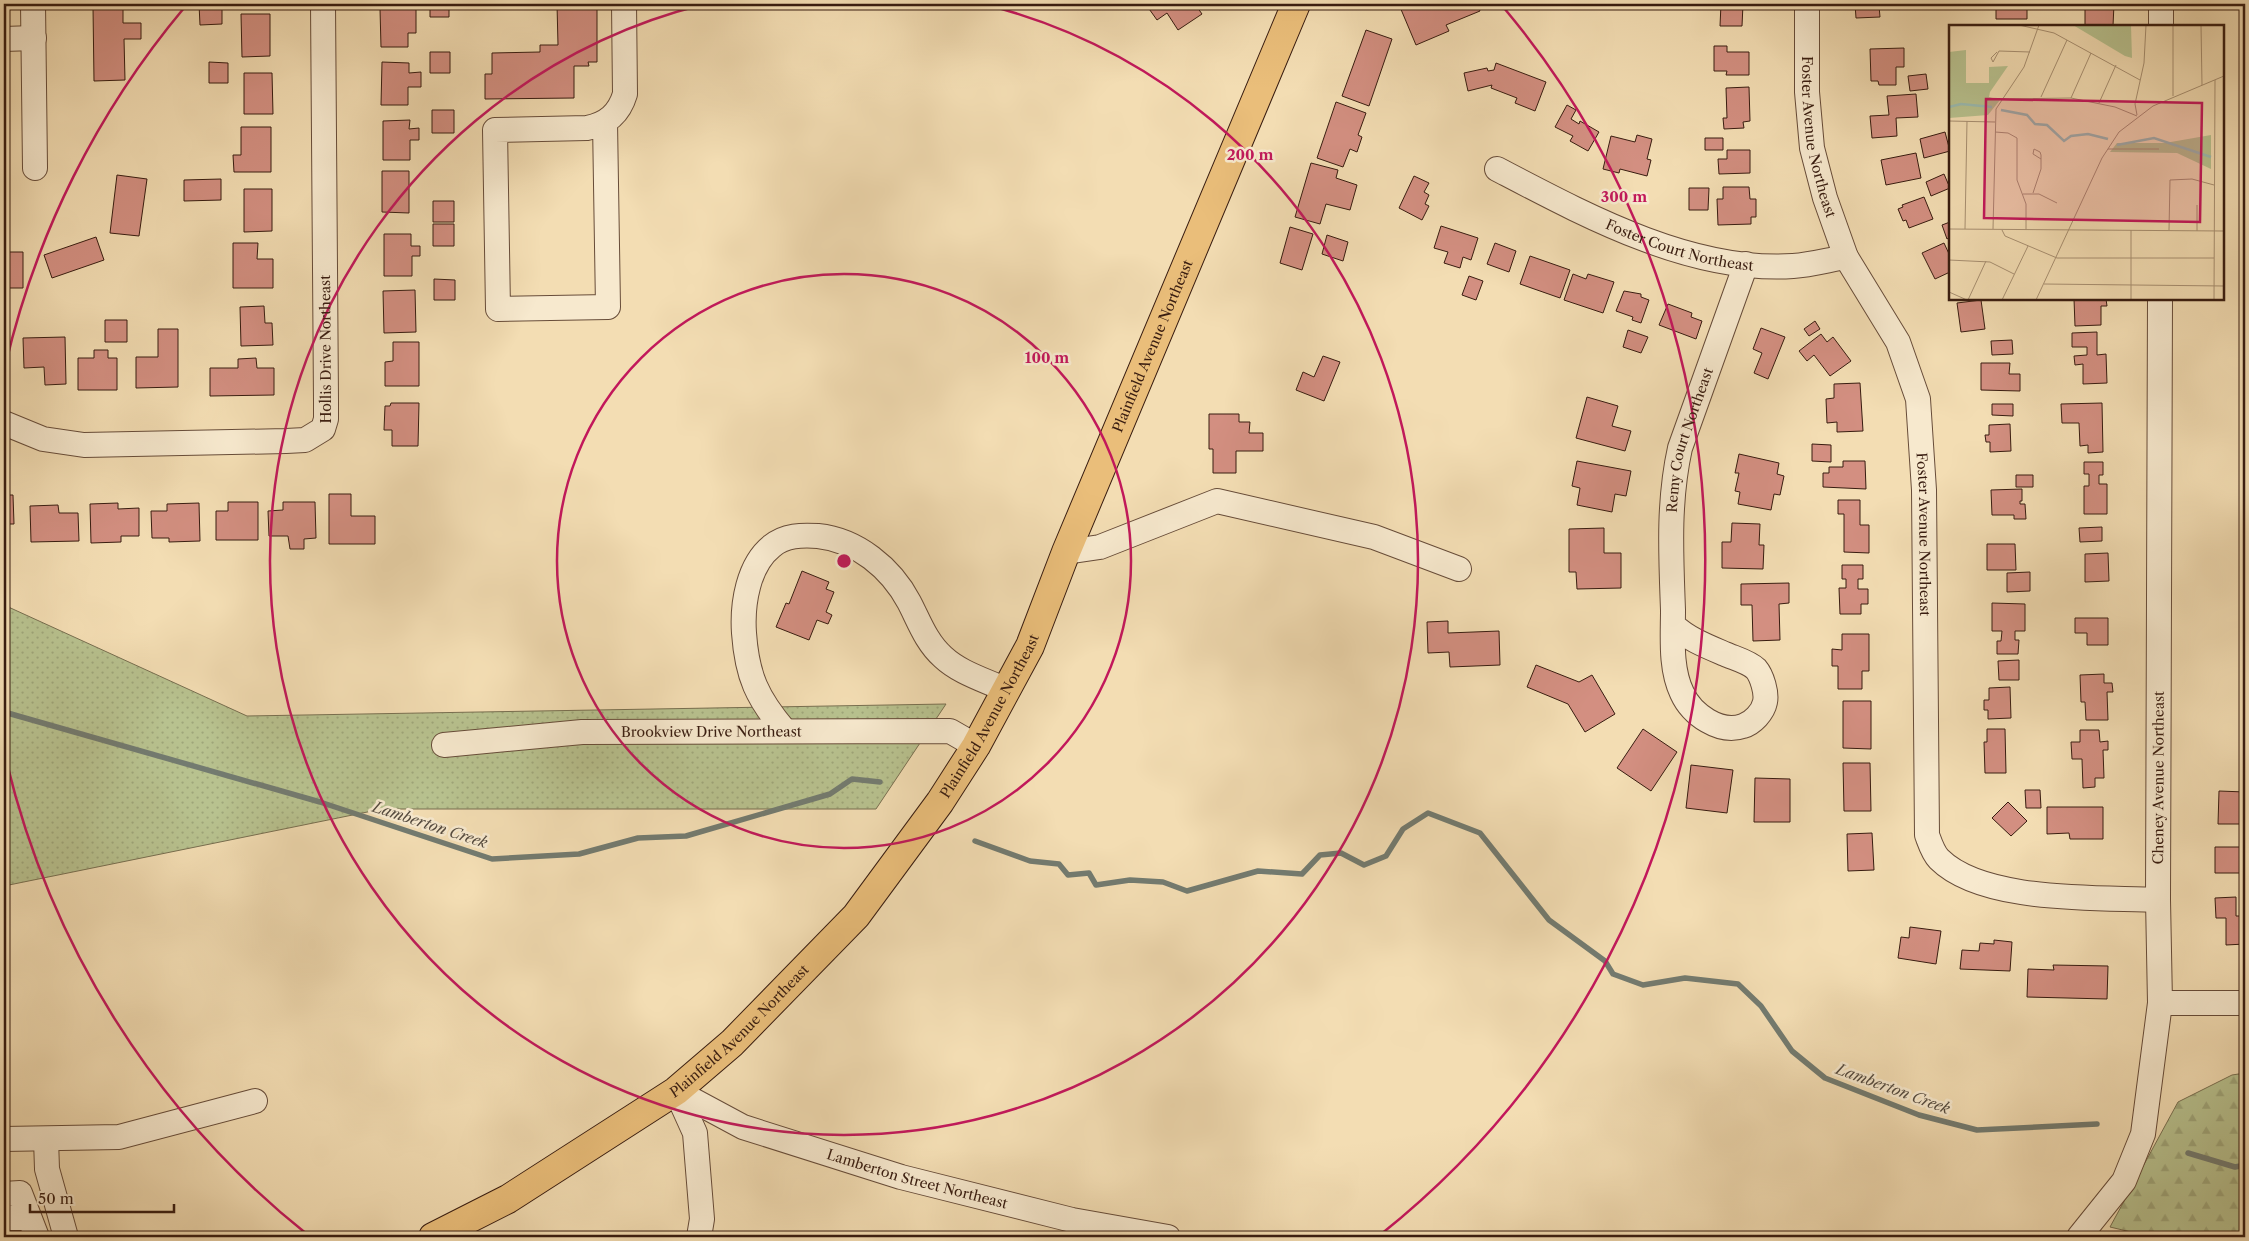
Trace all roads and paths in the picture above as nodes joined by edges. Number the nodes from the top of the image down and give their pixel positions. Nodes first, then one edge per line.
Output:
1 (33, 4) edge
2 (323, 4) edge
3 (624, 4) edge
4 (1296, 4) edge
5 (1807, 4) edge
6 (2161, 4) edge
7 (2161, 25) edge
8 (4, 38) edge
9 (34, 38) junction
10 (605, 122) junction
11 (35, 168) dead end
12 (1497, 169) dead end
13 (1846, 257) junction
14 (1746, 264) junction
15 (2160, 300) edge
16 (4, 423) edge
17 (1066, 552) junction
18 (1459, 569) dead end
19 (1673, 624) junction
20 (1006, 690) junction
21 (785, 731) junction
22 (444, 746) dead end
23 (976, 746) junction
24 (2158, 900) junction
25 (2160, 1002) junction
26 (2245, 1003) edge
27 (676, 1091) junction
28 (255, 1100) dead end
29 (4, 1139) edge
30 (46, 1139) junction
31 (4, 1194) edge
32 (18, 1219) edge
33 (1068, 1228) edge
34 (66, 1237) edge
35 (432, 1237) edge
36 (699, 1237) edge
37 (1168, 1237) edge
38 (2080, 1237) edge

1 - 9 street
2 - 16 street, Hollis Drive Northeast
3 - 10 street
4 - 17 main road, Plainfield Avenue Northeast
5 - 13 street, Foster Avenue Northeast
6 - 7 street
8 - 9 street
9 - 11 street
10 - 10 street
12 - 14 street, Foster Court Northeast
13 - 14 street, Foster Court Northeast
13 - 24 street, Foster Avenue Northeast
14 - 19 street, Remy Court Northeast
15 - 24 street, Cheney Avenue Northeast
17 - 18 street
17 - 20 main road, Plainfield Avenue Northeast
19 - 19 street, Remy Court Northeast
20 - 21 street
20 - 23 main road, Plainfield Avenue Northeast
21 - 22 street, Brookview Drive Northeast
21 - 23 street, Brookview Drive Northeast
23 - 27 main road, Plainfield Avenue Northeast
24 - 25 street, Cheney Avenue Northeast
25 - 26 street
25 - 38 street, Cheney Avenue Northeast
27 - 33 street, Lamberton Street Northeast
27 - 35 main road, Plainfield Avenue Northeast
27 - 36 street
28 - 30 street
29 - 30 street
30 - 34 street
31 - 32 street
33 - 37 street, Lamberton Street Northeast

